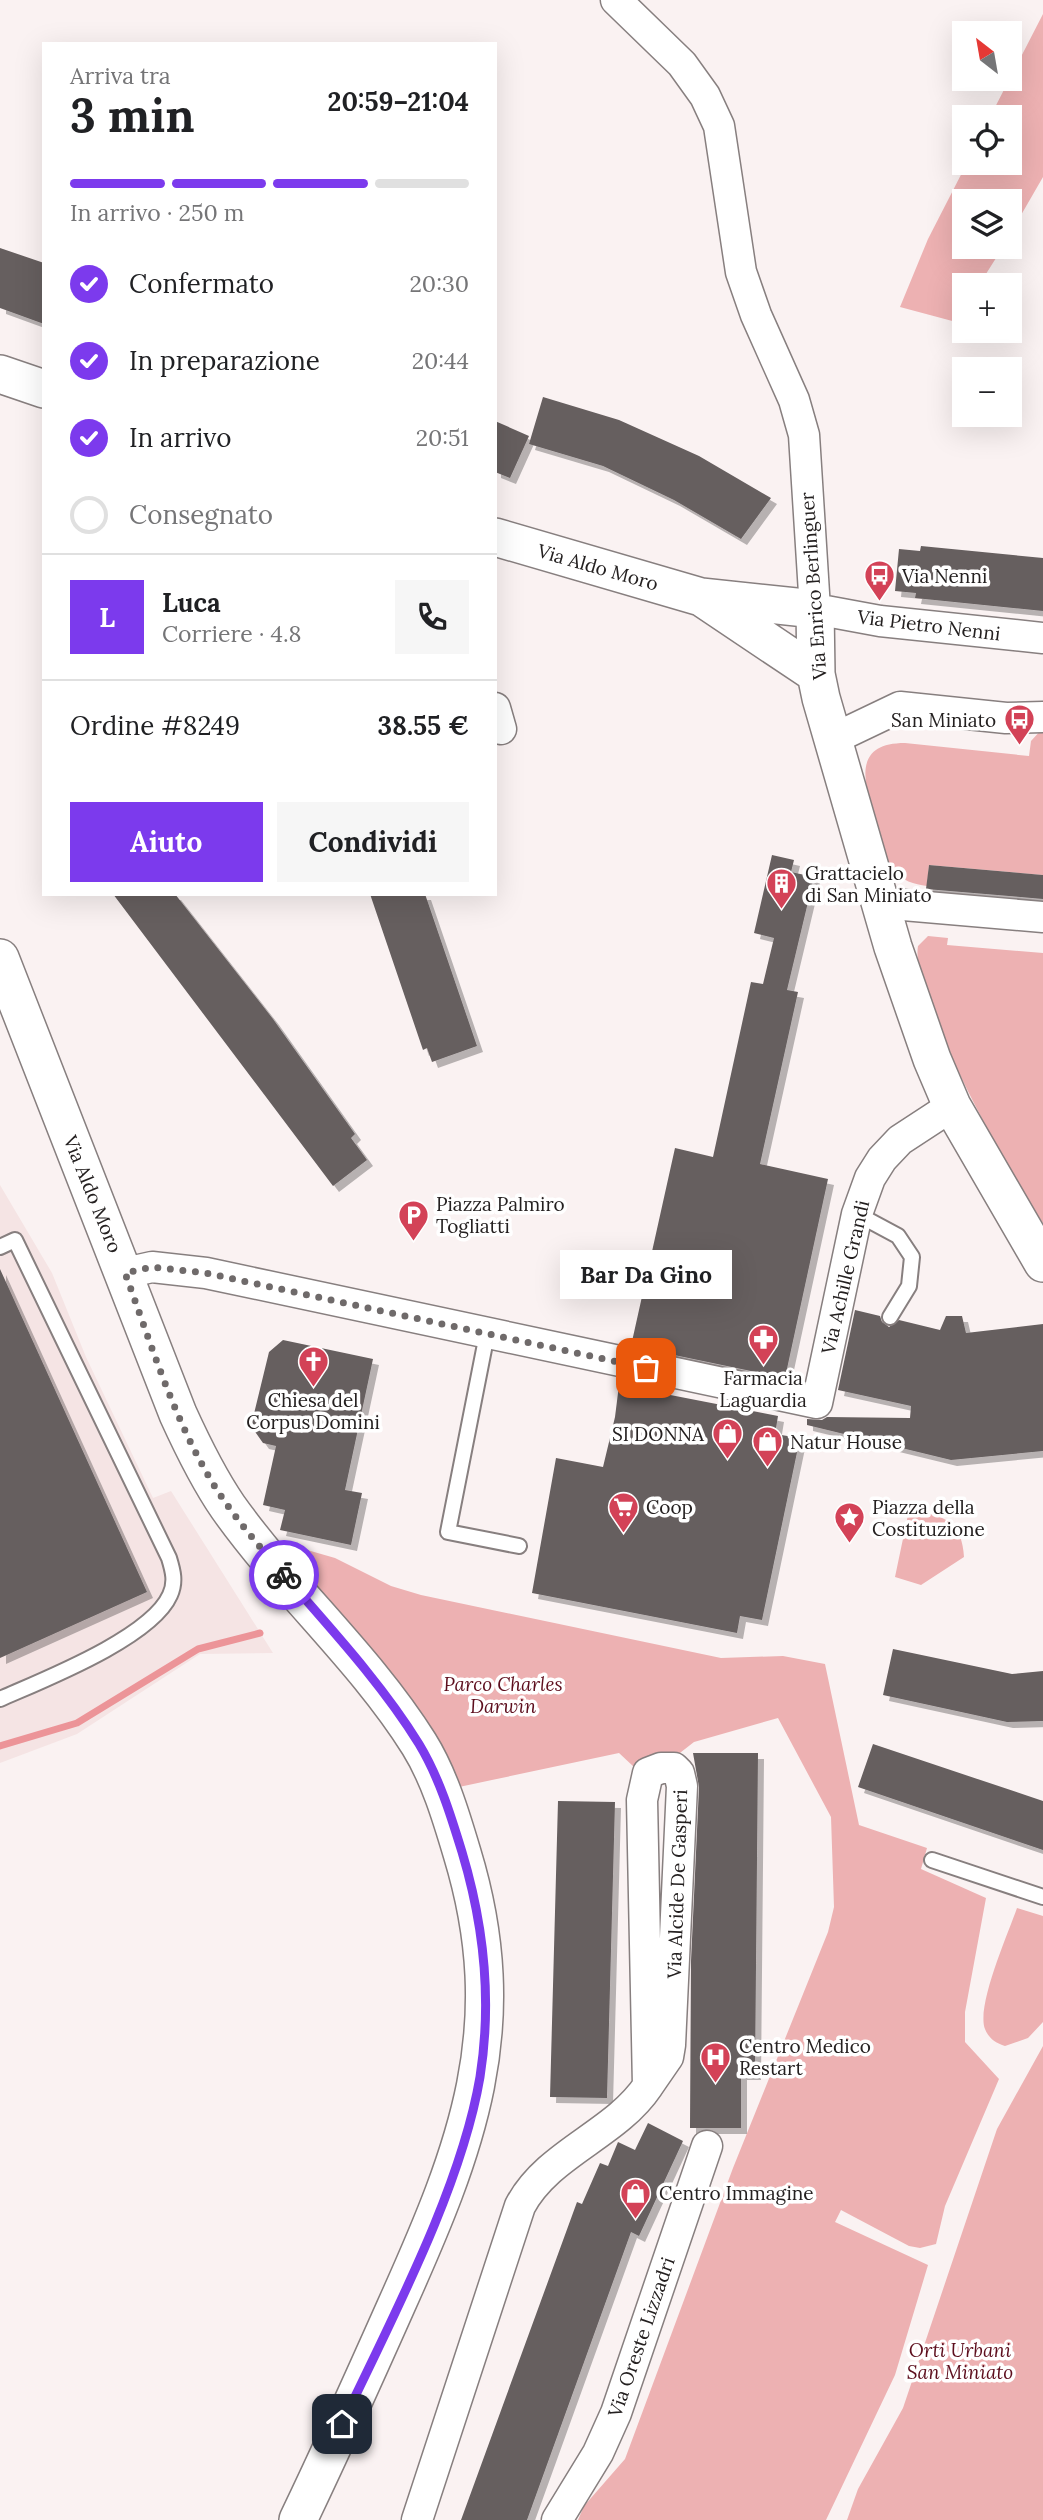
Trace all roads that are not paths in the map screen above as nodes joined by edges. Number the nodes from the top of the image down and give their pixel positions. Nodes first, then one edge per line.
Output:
1 (616, 0) edge
2 (0, 374) edge
3 (42, 388) edge
4 (497, 538) edge
5 (701, 597) junction
6 (815, 609) junction
7 (1043, 638) edge
8 (816, 674) junction
9 (1043, 717) edge
10 (833, 739) junction
11 (880, 903) junction
12 (1043, 917) edge
13 (0, 958) edge
14 (7, 995) edge
15 (952, 1106) junction
16 (857, 1214) junction
17 (0, 1247) edge
18 (1043, 1263) edge
19 (125, 1273) junction
20 (890, 1317) dead end
21 (487, 1334) junction
22 (519, 1546) dead end
23 (0, 1699) edge
24 (932, 1860) dead end
25 (1043, 1897) edge
26 (648, 2086) junction
27 (707, 2146) dead end
28 (298, 2520) edge
29 (416, 2520) edge
30 (557, 2520) edge

1 - 6 street, Via Enrico Berlinguer
2 - 3 street
4 - 5 street, Via Aldo Moro
5 - 6 street, Via Aldo Moro
5 - 8 street, Via Aldo Moro
6 - 7 street, Via Pietro Nenni
6 - 8 street, Via Enrico Berlinguer
8 - 10 street, Via Enrico Berlinguer
9 - 10 street
10 - 11 street, Via Enrico Berlinguer
11 - 12 street
11 - 15 street, Via Enrico Berlinguer
13 - 14 street, Via Aldo Moro
14 - 19 street, Via Aldo Moro
15 - 16 street, Via Achille Grandi
15 - 18 street, Via Enrico Berlinguer
16 - 20 lane
16 - 21 street, Via Achille Grandi
17 - 23 lane
19 - 21 street
19 - 28 street, Via Aldo Moro
21 - 22 lane
24 - 25 lane
26 - 26 street, Via Alcide De Gasperi
26 - 29 street, Via Alcide De Gasperi
27 - 30 street, Via Oreste Lizzadri

